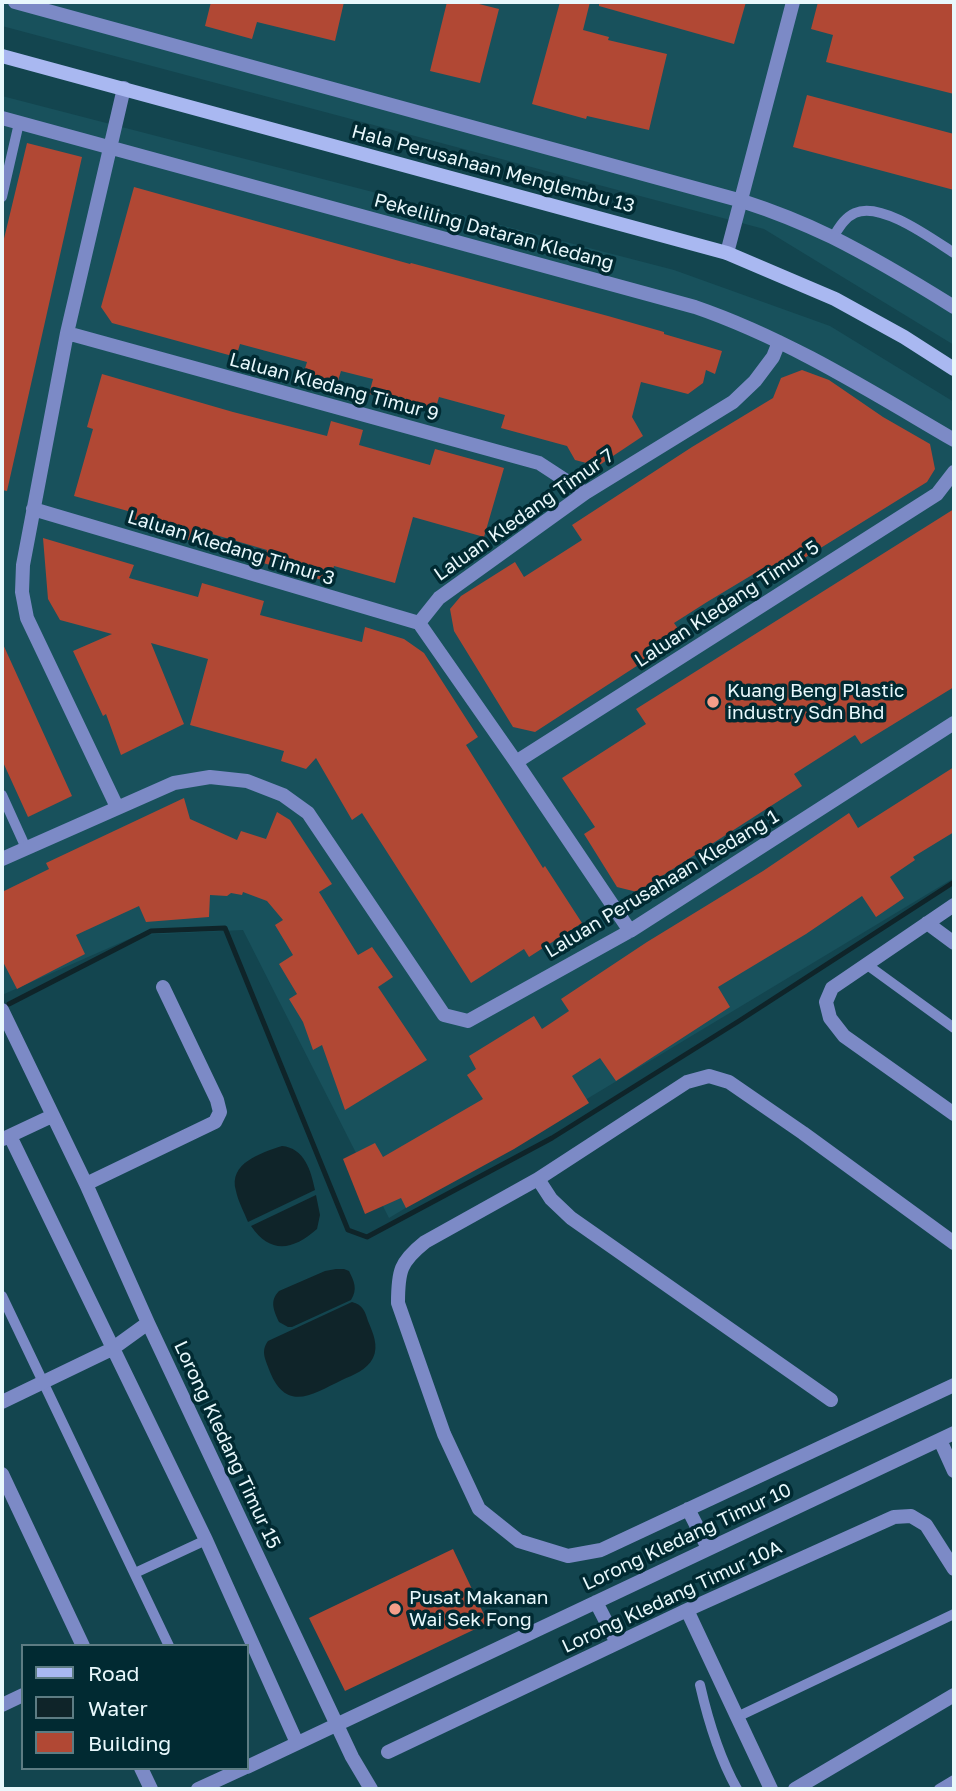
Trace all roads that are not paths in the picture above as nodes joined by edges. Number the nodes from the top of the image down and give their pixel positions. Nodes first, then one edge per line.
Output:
1 (15, 2) edge
2 (793, 2) edge
3 (2, 56) edge
4 (124, 88) junction
5 (2, 118) edge
6 (19, 122) junction
7 (110, 147) junction
8 (2, 197) edge
9 (742, 201) junction
10 (833, 237) junction
11 (727, 253) junction
12 (954, 253) edge
13 (954, 307) edge
14 (66, 333) junction
15 (779, 342) junction
16 (954, 369) edge
17 (954, 440) edge
18 (954, 472) edge
19 (585, 493) junction
20 (33, 509) junction
21 (419, 623) junction
22 (954, 723) edge
23 (516, 762) junction
24 (2, 795) edge
25 (117, 807) junction
26 (26, 848) junction
27 (2, 859) edge
28 (954, 905) edge
29 (927, 923) junction
30 (629, 931) junction
31 (954, 943) edge
32 (866, 964) junction
33 (163, 987) dead end
34 (2, 1010) edge
35 (954, 1028) edge
36 (954, 1114) edge
37 (52, 1116) junction
38 (6, 1138) edge
39 (538, 1180) junction
40 (86, 1184) junction
41 (954, 1243) edge
42 (2, 1296) edge
43 (148, 1323) junction
44 (112, 1349) junction
45 (43, 1382) junction
46 (954, 1385) edge
47 (831, 1400) dead end
48 (2, 1402) edge
49 (954, 1433) edge
50 (940, 1440) junction
51 (954, 1471) edge
52 (2, 1474) edge
53 (688, 1509) junction
54 (206, 1540) junction
55 (708, 1548) junction
56 (954, 1569) edge
57 (135, 1573) junction
58 (596, 1602) junction
59 (687, 1609) junction
60 (954, 1614) edge
61 (617, 1643) junction
62 (82, 1644) edge
63 (168, 1644) edge
64 (700, 1685) dead end
65 (954, 1695) edge
66 (21, 1696) edge
67 (2, 1705) edge
68 (737, 1717) junction
69 (337, 1724) junction
70 (297, 1743) junction
71 (388, 1752) dead end
72 (248, 1767) edge
73 (142, 1770) edge
74 (228, 1772) edge
75 (954, 1780) edge
76 (151, 1789) edge
77 (198, 1789) edge
78 (370, 1789) edge
79 (737, 1789) edge
80 (771, 1789) edge
81 (795, 1789) edge
82 (939, 1789) edge

1 - 9 street, Hala Perusahaan Menglembu 13
2 - 9 street
3 - 4 street, Hala Perusahaan Menglembu 13
4 - 7 street
4 - 11 street, Hala Perusahaan Menglembu 13
5 - 6 street, Pekeliling Dataran Kledang
6 - 7 street, Pekeliling Dataran Kledang
6 - 8 lane
7 - 14 street
7 - 15 street, Pekeliling Dataran Kledang
9 - 10 street, Hala Perusahaan Menglembu 13
9 - 11 street
10 - 12 lane
10 - 13 street, Hala Perusahaan Menglembu 13
11 - 16 street, Hala Perusahaan Menglembu 13
14 - 19 street, Laluan Kledang Timur 9
14 - 20 street
15 - 17 street, Pekeliling Dataran Kledang
15 - 19 street, Laluan Kledang Timur 7
18 - 23 street, Laluan Kledang Timur 5
19 - 21 street, Laluan Kledang Timur 7
20 - 21 street, Laluan Kledang Timur 3
20 - 25 street
21 - 23 street
22 - 30 street, Laluan Perusahaan Kledang 1
23 - 30 street
24 - 26 lane
25 - 26 street, Laluan Perusahaan Kledang 1
25 - 30 street, Laluan Perusahaan Kledang 1
26 - 27 street, Laluan Perusahaan Kledang 1
28 - 29 street
29 - 31 street
29 - 32 street
32 - 35 lane
32 - 36 street
33 - 40 street
34 - 37 street, Lorong Kledang Timur 15
37 - 38 street
37 - 40 street, Lorong Kledang Timur 15
38 - 44 street
39 - 41 street
39 - 47 street
39 - 53 street
40 - 43 street, Lorong Kledang Timur 15
42 - 45 lane
43 - 44 street
43 - 69 street, Lorong Kledang Timur 15
44 - 45 street
44 - 54 street
45 - 48 street
45 - 57 lane
46 - 53 street
49 - 50 street, Lorong Kledang Timur 10
50 - 51 street
50 - 55 street, Lorong Kledang Timur 10
52 - 62 street
53 - 55 street
54 - 57 lane
54 - 70 street
55 - 58 street, Lorong Kledang Timur 10
56 - 59 street, Lorong Kledang Timur 10A
57 - 63 lane
58 - 61 street
58 - 69 street, Lorong Kledang Timur 10
59 - 61 street, Lorong Kledang Timur 10A
59 - 68 street
60 - 68 lane
61 - 71 street, Lorong Kledang Timur 10A
64 - 79 lane
65 - 81 street
66 - 67 street
68 - 80 street
69 - 70 street, Lorong Kledang Timur 10
69 - 78 street, Lorong Kledang Timur 15
70 - 72 street, Lorong Kledang Timur 10
73 - 76 street
74 - 77 street, Lorong Kledang Timur 10
75 - 82 lane

